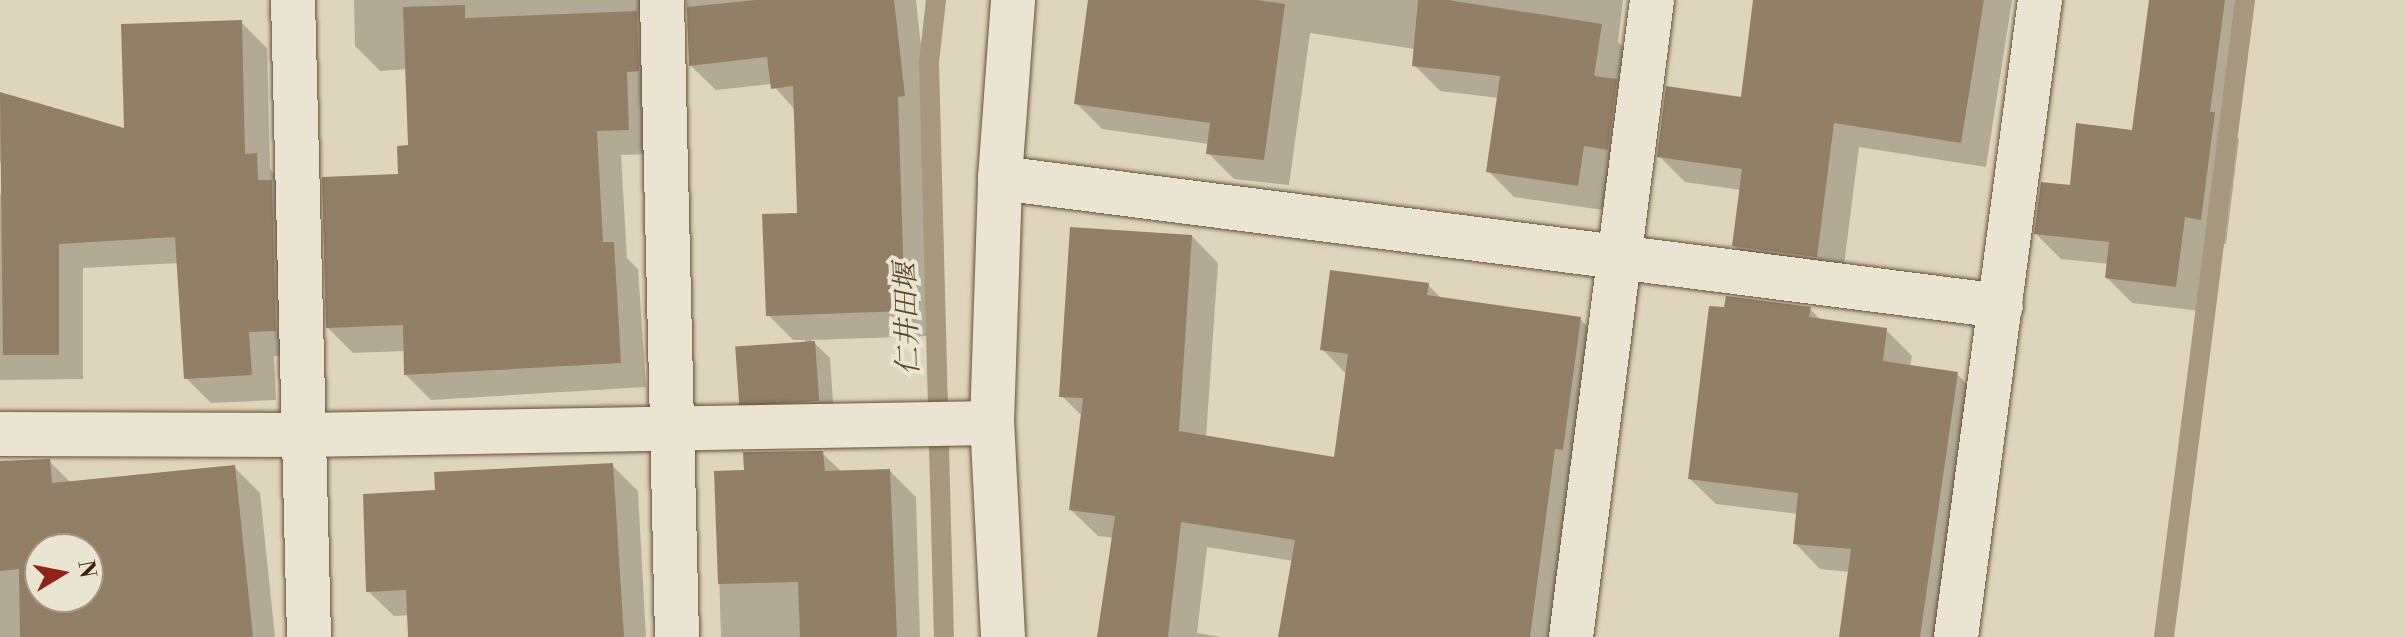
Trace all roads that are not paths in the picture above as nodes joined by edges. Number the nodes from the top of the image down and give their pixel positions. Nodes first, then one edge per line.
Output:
1 (293, 0) edge
2 (662, 0) edge
3 (1013, 0) edge
4 (1652, 0) edge
5 (2040, 0) edge
6 (1000, 178) junction
7 (1621, 258) junction
8 (2001, 306) junction
9 (992, 423) junction
10 (672, 429) junction
11 (0, 434) edge
12 (304, 435) junction
13 (309, 637) edge
14 (677, 637) edge
15 (1003, 637) edge
16 (1571, 637) edge
17 (1956, 637) edge

1 - 12 street
2 - 10 street
3 - 6 street
4 - 7 street
5 - 8 street
6 - 7 street
6 - 9 street
7 - 8 street
7 - 16 street
8 - 17 street
9 - 10 street
9 - 15 street
10 - 12 street
10 - 14 street
11 - 12 street
12 - 13 street

